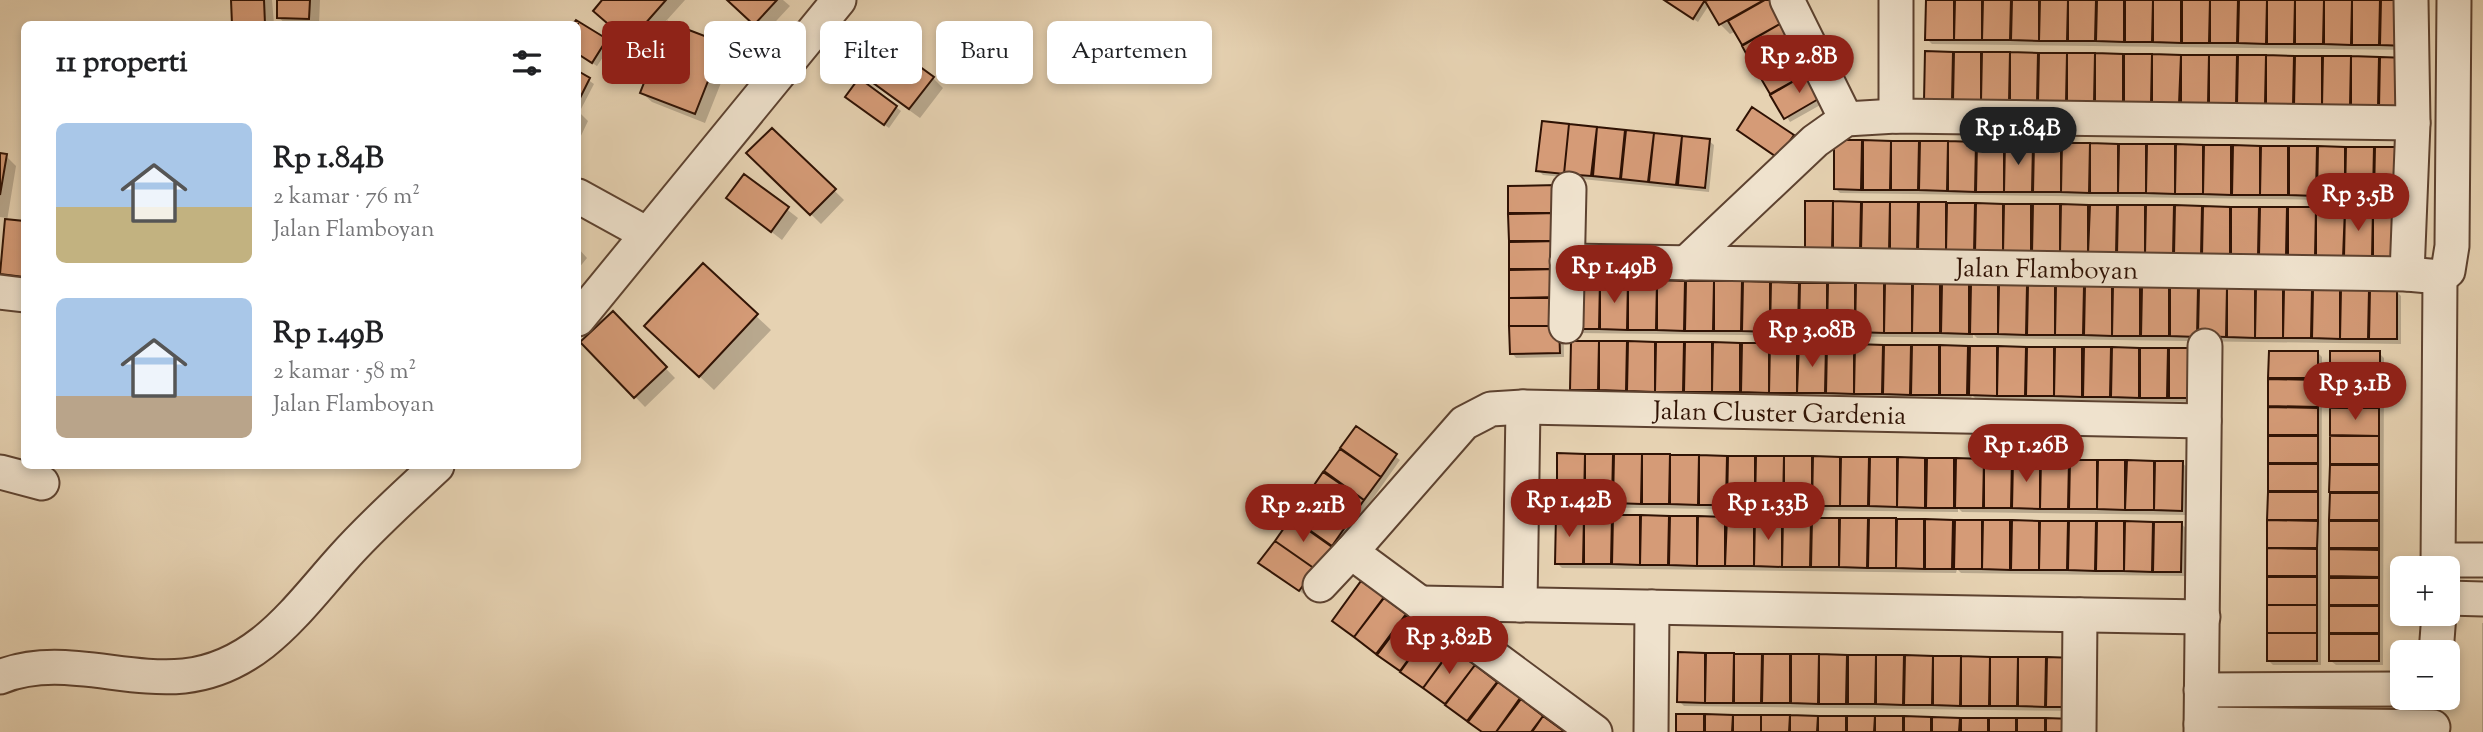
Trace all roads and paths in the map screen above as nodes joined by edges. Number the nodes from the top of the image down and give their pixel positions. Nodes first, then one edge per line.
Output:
1 (839, 0) edge
2 (1787, 0) edge
3 (1896, 0) edge
4 (2411, 0) edge
5 (2454, 0) edge
6 (1896, 116) junction
7 (1846, 119) junction
8 (2413, 123) junction
9 (1569, 189) dead end
10 (581, 197) edge
11 (647, 234) junction
12 (1567, 261) junction
13 (1686, 263) junction
14 (2407, 274) junction
15 (2440, 277) junction
16 (0, 292) edge
17 (21, 295) edge
18 (581, 315) edge
19 (1566, 326) dead end
20 (2205, 346) dead end
21 (1523, 407) junction
22 (2204, 421) junction
23 (434, 469) edge
24 (0, 471) edge
25 (42, 483) dead end
26 (1351, 552) junction
27 (2438, 556) edge
28 (2483, 560) edge
29 (2460, 563) edge
30 (1320, 585) dead end
31 (2460, 598) edge
32 (2483, 599) edge
33 (1420, 603) junction
34 (1520, 605) junction
35 (1652, 607) junction
36 (2080, 615) junction
37 (2203, 617) junction
38 (0, 677) edge
39 (2390, 689) edge
40 (2202, 690) junction
41 (2433, 719) edge
42 (2201, 728) edge
43 (1595, 732) edge
44 (1651, 732) edge
45 (2079, 732) edge

1 - 11 street
2 - 7 street
3 - 6 street
4 - 8 street
5 - 15 street
6 - 7 street
6 - 8 street
7 - 13 street
8 - 14 street
9 - 12 street
10 - 11 street
11 - 18 street
12 - 13 street, Jalan Flamboyan
12 - 19 street
13 - 14 street, Jalan Flamboyan
14 - 15 street, Jalan Flamboyan
15 - 27 street
16 - 17 street
20 - 22 street
21 - 22 street, Jalan Cluster Gardenia
21 - 26 street, Jalan Cluster Gardenia
21 - 34 street
22 - 37 street
23 - 38 street
24 - 25 street
26 - 30 street, Jalan Cluster Gardenia
26 - 33 street
28 - 29 street
31 - 32 street
33 - 34 street
33 - 43 street
34 - 35 street
35 - 36 street
35 - 44 street
36 - 37 street
36 - 45 street
37 - 40 street
39 - 40 street
40 - 42 street
41 - 42 street

